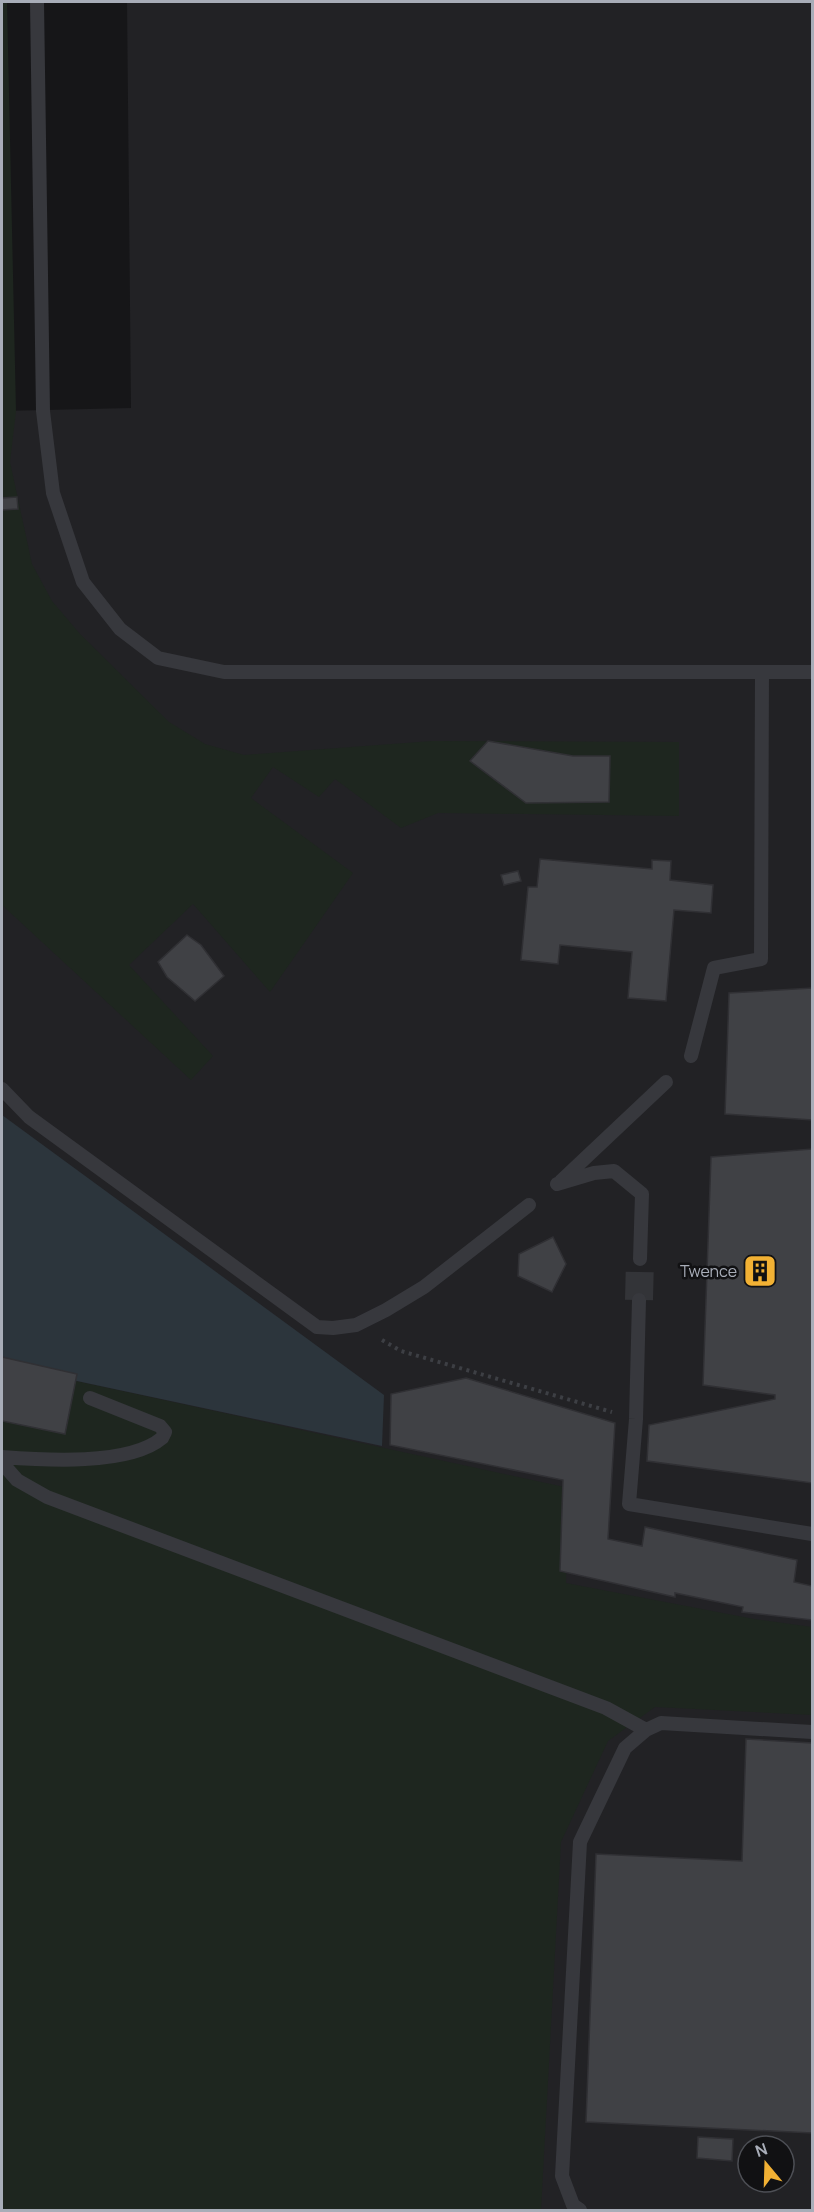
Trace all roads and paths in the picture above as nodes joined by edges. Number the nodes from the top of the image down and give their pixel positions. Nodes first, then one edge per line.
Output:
1 (37, 2) edge
2 (762, 672) junction
3 (813, 672) edge
4 (691, 1056) dead end
5 (666, 1082) dead end
6 (2, 1089) edge
7 (529, 1205) dead end
8 (640, 1259) tunnel mouth
9 (639, 1300) tunnel mouth
10 (356, 1325) junction
11 (90, 1398) dead end
12 (636, 1419) junction
13 (2, 1457) edge
14 (2, 1463) edge
15 (813, 1534) edge
16 (646, 1730) junction
17 (813, 1732) edge
18 (580, 2211) edge

1 - 2 lane
2 - 3 lane
2 - 4 lane
5 - 8 lane
6 - 10 lane
7 - 10 lane
9 - 12 lane
10 - 12 path
11 - 13 lane
12 - 15 lane
14 - 16 lane
16 - 17 lane
16 - 18 lane

